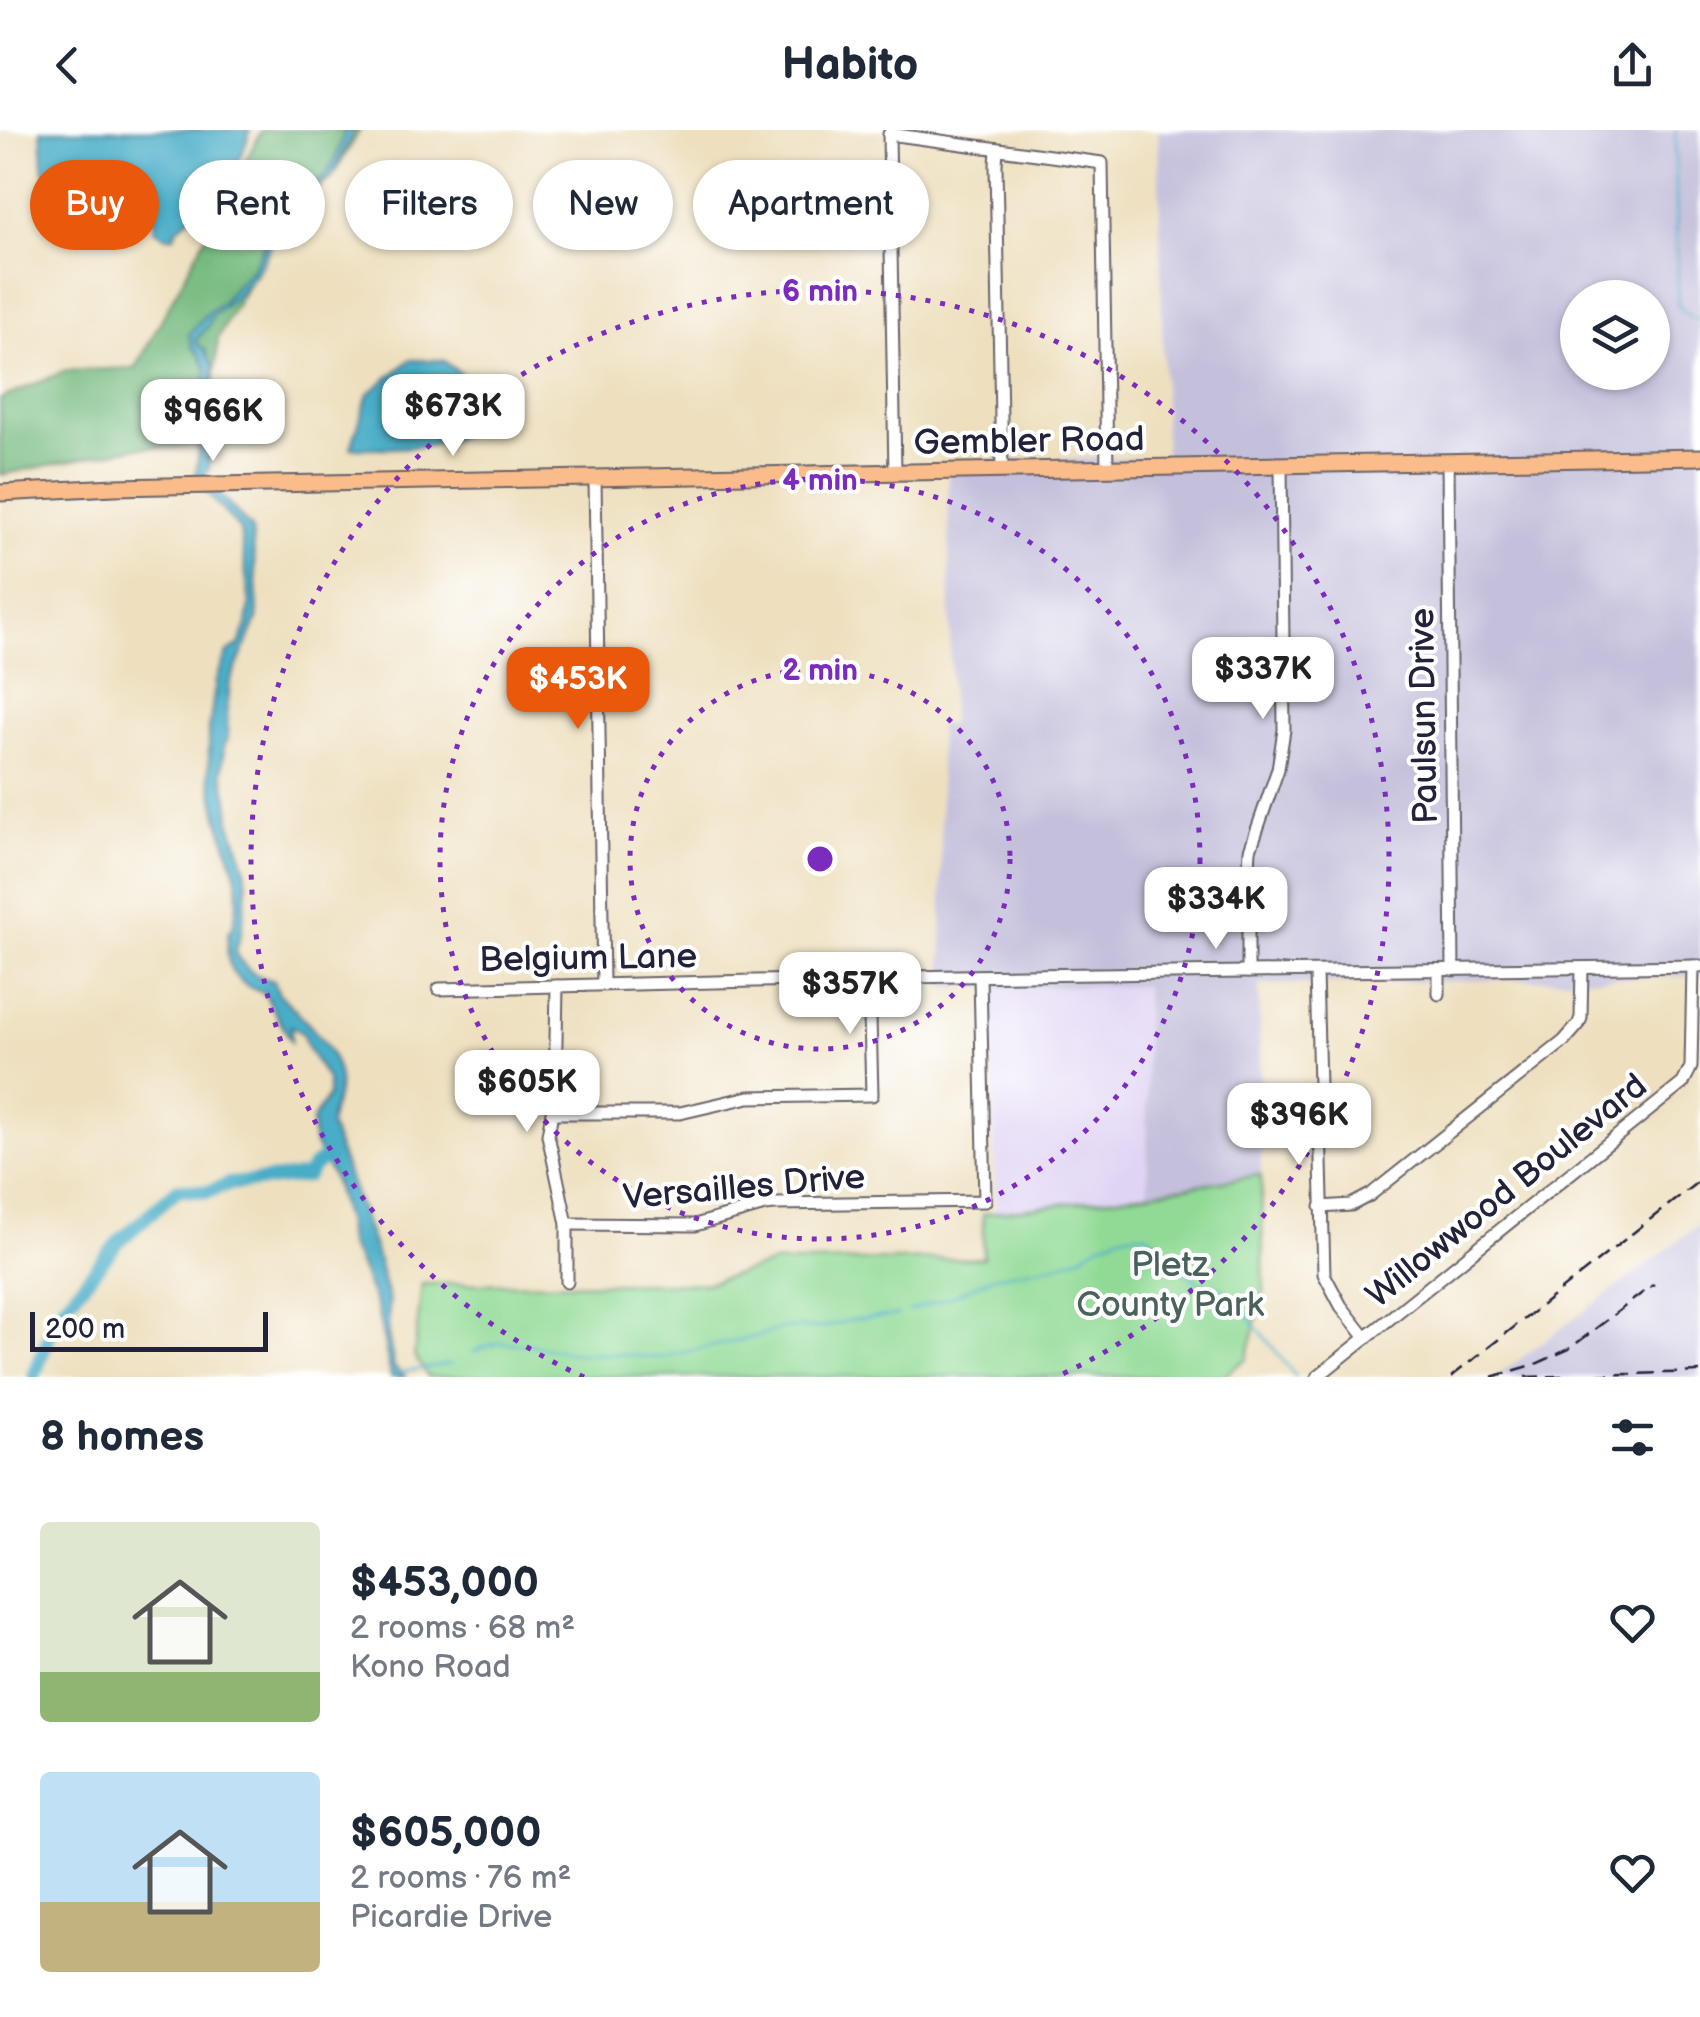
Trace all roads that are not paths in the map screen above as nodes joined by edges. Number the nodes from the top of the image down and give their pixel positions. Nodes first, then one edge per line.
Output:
1 (998, 149) junction
2 (1700, 457) edge
3 (1448, 462) junction
4 (1282, 465) junction
5 (1107, 468) junction
6 (1002, 471) junction
7 (894, 473) junction
8 (595, 479) junction
9 (0, 493) edge
10 (1696, 966) edge
11 (1582, 968) junction
12 (1439, 970) junction
13 (1453, 970) junction
14 (1248, 972) junction
15 (1316, 972) junction
16 (980, 976) junction
17 (869, 978) junction
18 (738, 981) junction
19 (603, 984) junction
20 (557, 986) junction
21 (440, 989) dead end
22 (1439, 994) dead end
23 (744, 997) dead end
24 (552, 1113) junction
25 (1321, 1207) junction
26 (567, 1224) junction
27 (567, 1282) dead end
28 (1366, 1338) junction
29 (1317, 1377) edge

1 - 5 street
1 - 6 street
1 - 7 street
2 - 3 main road, Gembler Road
3 - 4 main road, Gembler Road
3 - 13 street, Paulsun Drive
4 - 5 main road, Gembler Road
4 - 14 street
5 - 6 main road, Gembler Road
6 - 7 main road, Gembler Road
7 - 8 main road, Gembler Road
8 - 9 main road, Gembler Road
8 - 19 street
10 - 11 street, Belgium Lane
10 - 28 street, Willowwood Boulevard
11 - 13 street, Belgium Lane
11 - 25 street
12 - 13 street, Belgium Lane
12 - 15 street, Belgium Lane
12 - 22 street
14 - 15 street, Belgium Lane
14 - 16 street, Belgium Lane
15 - 25 street
16 - 17 street, Belgium Lane
16 - 26 street, Versailles Drive
17 - 18 street, Belgium Lane
17 - 24 street
18 - 19 street, Belgium Lane
18 - 23 street, Belgium Lane
19 - 20 street, Belgium Lane
20 - 21 street, Belgium Lane
20 - 24 street
24 - 26 street
25 - 28 street
26 - 27 street
28 - 29 street, Willowwood Boulevard

